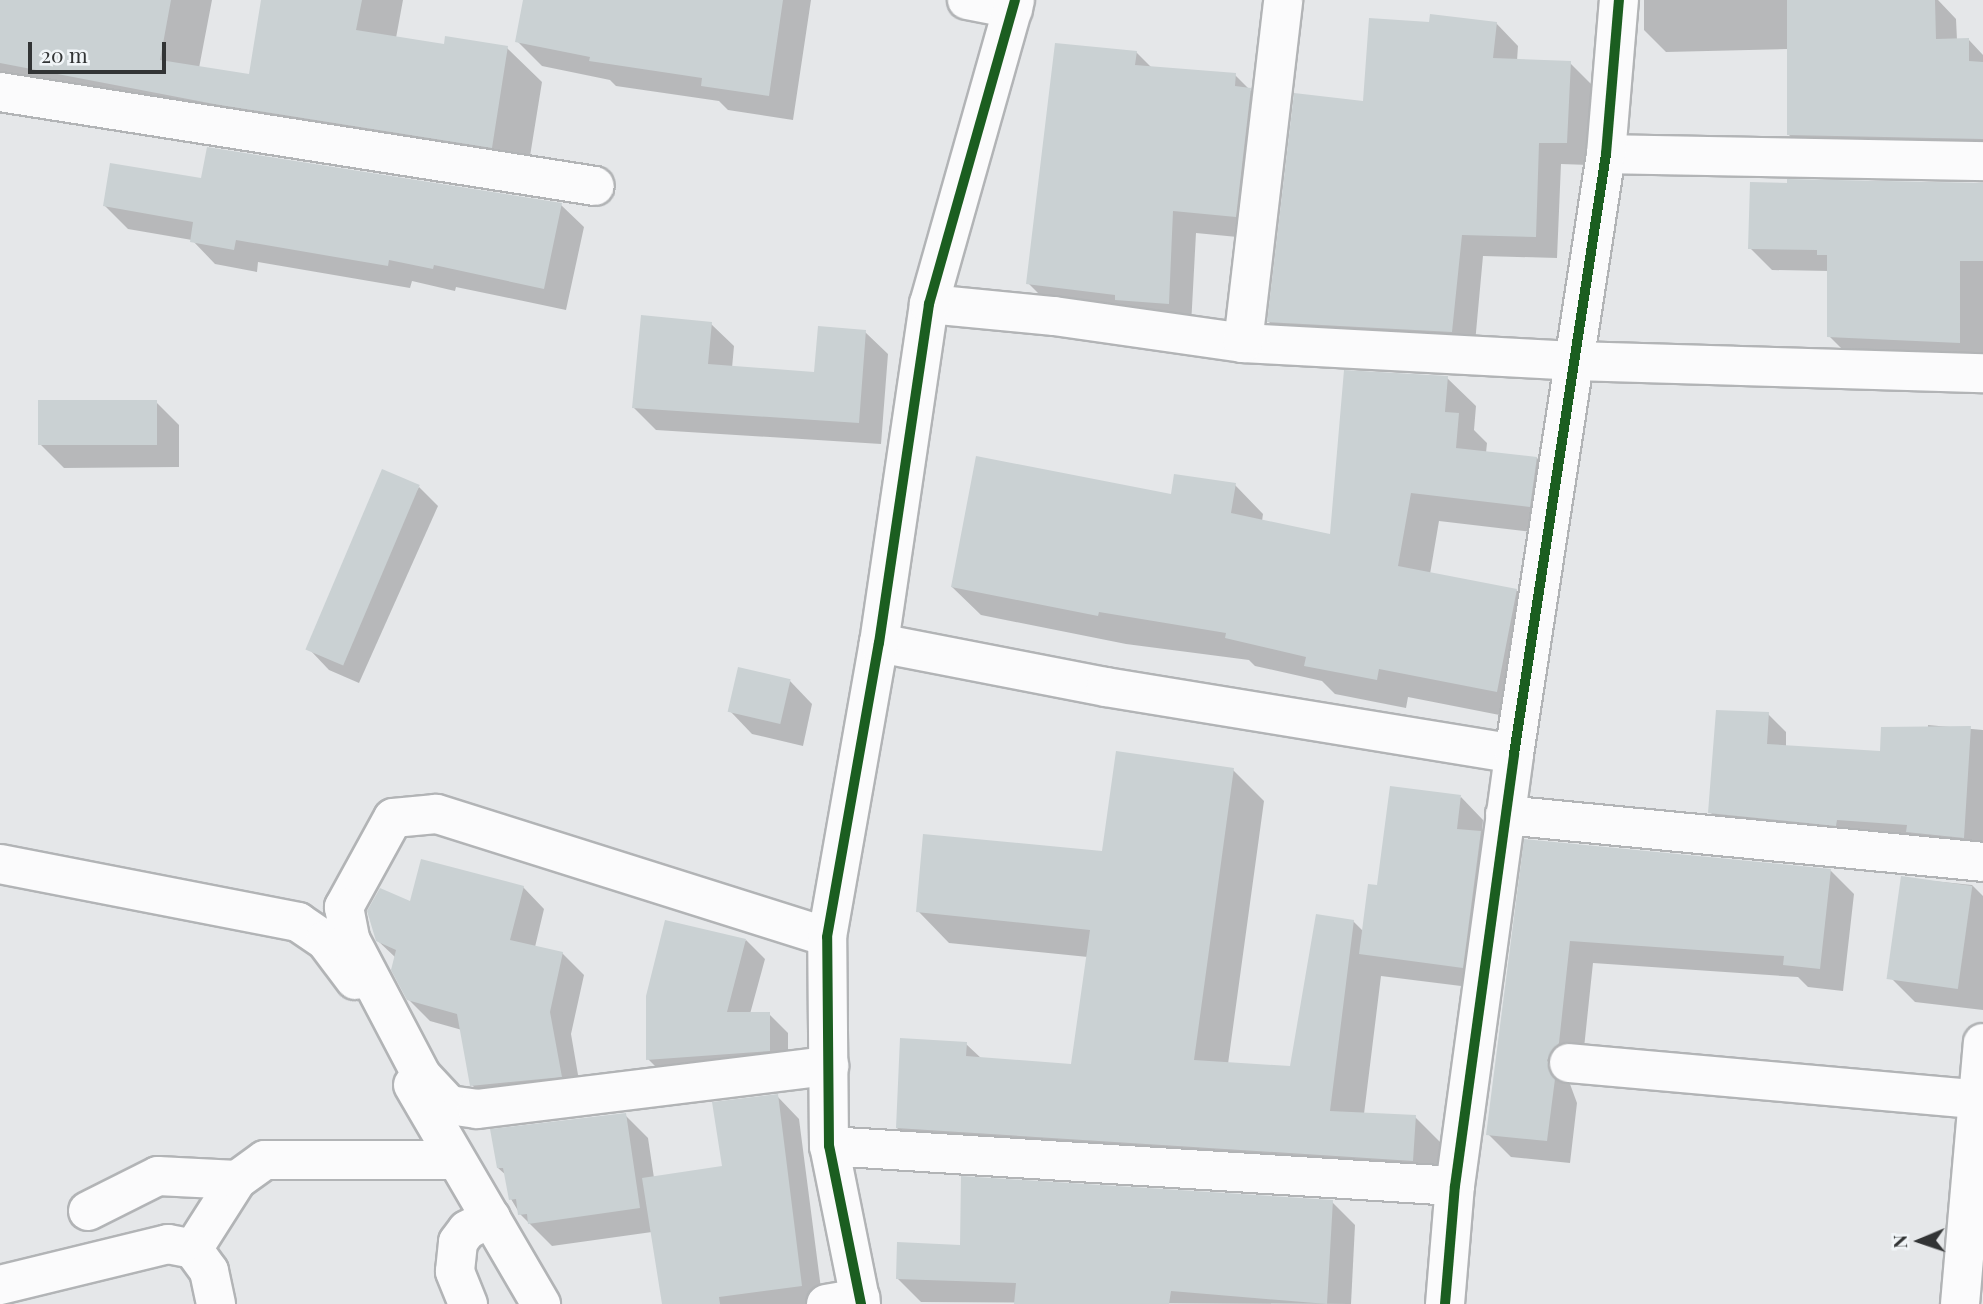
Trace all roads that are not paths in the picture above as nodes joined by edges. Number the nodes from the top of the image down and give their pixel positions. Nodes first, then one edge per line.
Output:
1 (967, 0) edge
2 (1283, 0) edge
3 (1619, 0) edge
4 (1014, 5) edge
5 (0, 92) edge
6 (1606, 154) junction
7 (1983, 161) edge
8 (595, 186) dead end
9 (929, 304) junction
10 (1243, 343) junction
11 (1574, 360) junction
12 (1983, 373) edge
13 (878, 643) junction
14 (1514, 754) junction
15 (1505, 815) junction
16 (1983, 862) edge
17 (0, 864) edge
18 (827, 937) junction
19 (1983, 1043) edge
20 (1569, 1063) dead end
21 (829, 1066) junction
22 (1980, 1100) edge
23 (829, 1146) junction
24 (454, 1160) junction
25 (237, 1180) junction
26 (1455, 1186) junction
27 (88, 1211) dead end
28 (491, 1218) junction
29 (193, 1249) junction
30 (0, 1285) edge
31 (849, 1302) edge
32 (216, 1304) edge
33 (468, 1304) edge
34 (541, 1304) edge
35 (1445, 1304) edge
36 (1960, 1304) edge

1 - 4 street
2 - 10 street
3 - 6 street
4 - 9 street
5 - 8 street
6 - 7 street
6 - 11 street
9 - 10 street
9 - 13 street
10 - 11 street
11 - 12 street
11 - 14 street
13 - 14 street
13 - 18 street
14 - 15 street
15 - 16 street
15 - 26 street
17 - 24 street
18 - 21 street
18 - 21 street
19 - 22 street
20 - 22 street
21 - 23 street
22 - 36 street
23 - 26 street
23 - 31 street
24 - 25 street
24 - 28 street
25 - 27 street
25 - 29 street
26 - 35 street
28 - 33 street
28 - 34 street
29 - 30 street
29 - 32 street

